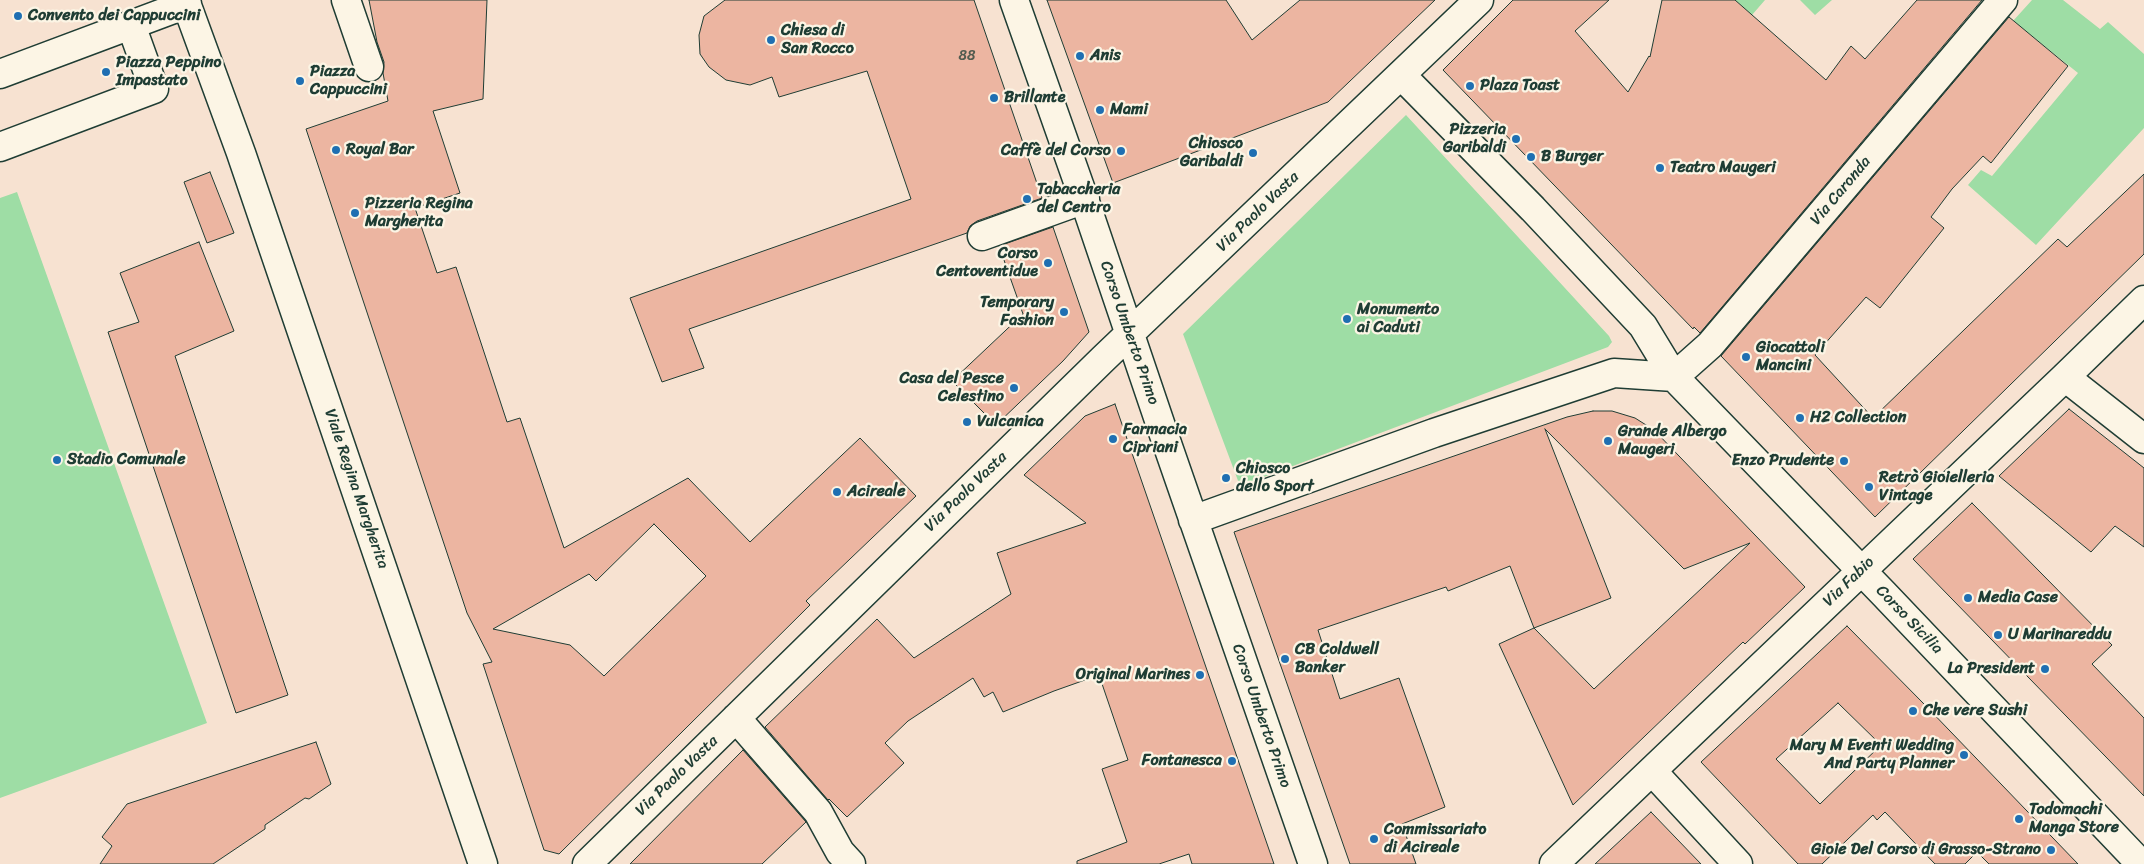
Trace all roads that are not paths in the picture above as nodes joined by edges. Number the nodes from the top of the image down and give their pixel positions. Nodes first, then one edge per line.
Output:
1 (346, 0) edge
2 (1014, 0) edge
3 (1479, 0) edge
4 (2003, 0) edge
5 (186, 2) edge
6 (131, 25) junction
7 (370, 67) dead end
8 (0, 74) edge
9 (1401, 75) junction
10 (0, 147) edge
11 (1085, 199) junction
12 (982, 236) dead end
13 (2144, 300) edge
14 (1130, 334) junction
15 (1674, 377) junction
16 (2065, 377) junction
17 (2144, 439) edge
18 (1193, 520) junction
19 (1862, 571) junction
20 (736, 718) junction
21 (1652, 771) junction
22 (483, 864) edge
23 (587, 864) edge
24 (850, 864) edge
25 (1313, 864) edge
26 (1554, 864) edge
27 (1738, 864) edge
28 (2141, 864) edge

1 - 7 street
2 - 11 street, Corso Umberto Primo
3 - 9 street, Via Paolo Vasta
4 - 15 street, Via Caronda
5 - 6 street
5 - 22 street, Viale Regina Margherita
6 - 8 street
6 - 10 street
9 - 14 street, Via Paolo Vasta
9 - 15 street, Corso Sicilia
11 - 12 street
11 - 14 street, Corso Umberto Primo
13 - 16 street, Via Fabio
14 - 18 street, Corso Umberto Primo
14 - 20 street, Via Paolo Vasta
15 - 18 street
15 - 19 street, Corso Sicilia
16 - 17 street
16 - 19 street, Via Fabio
18 - 25 street, Corso Umberto Primo
19 - 21 street, Via Fabio
19 - 28 street, Corso Sicilia
20 - 23 street, Via Paolo Vasta
20 - 24 street
21 - 26 street, Via Fabio
21 - 27 street

